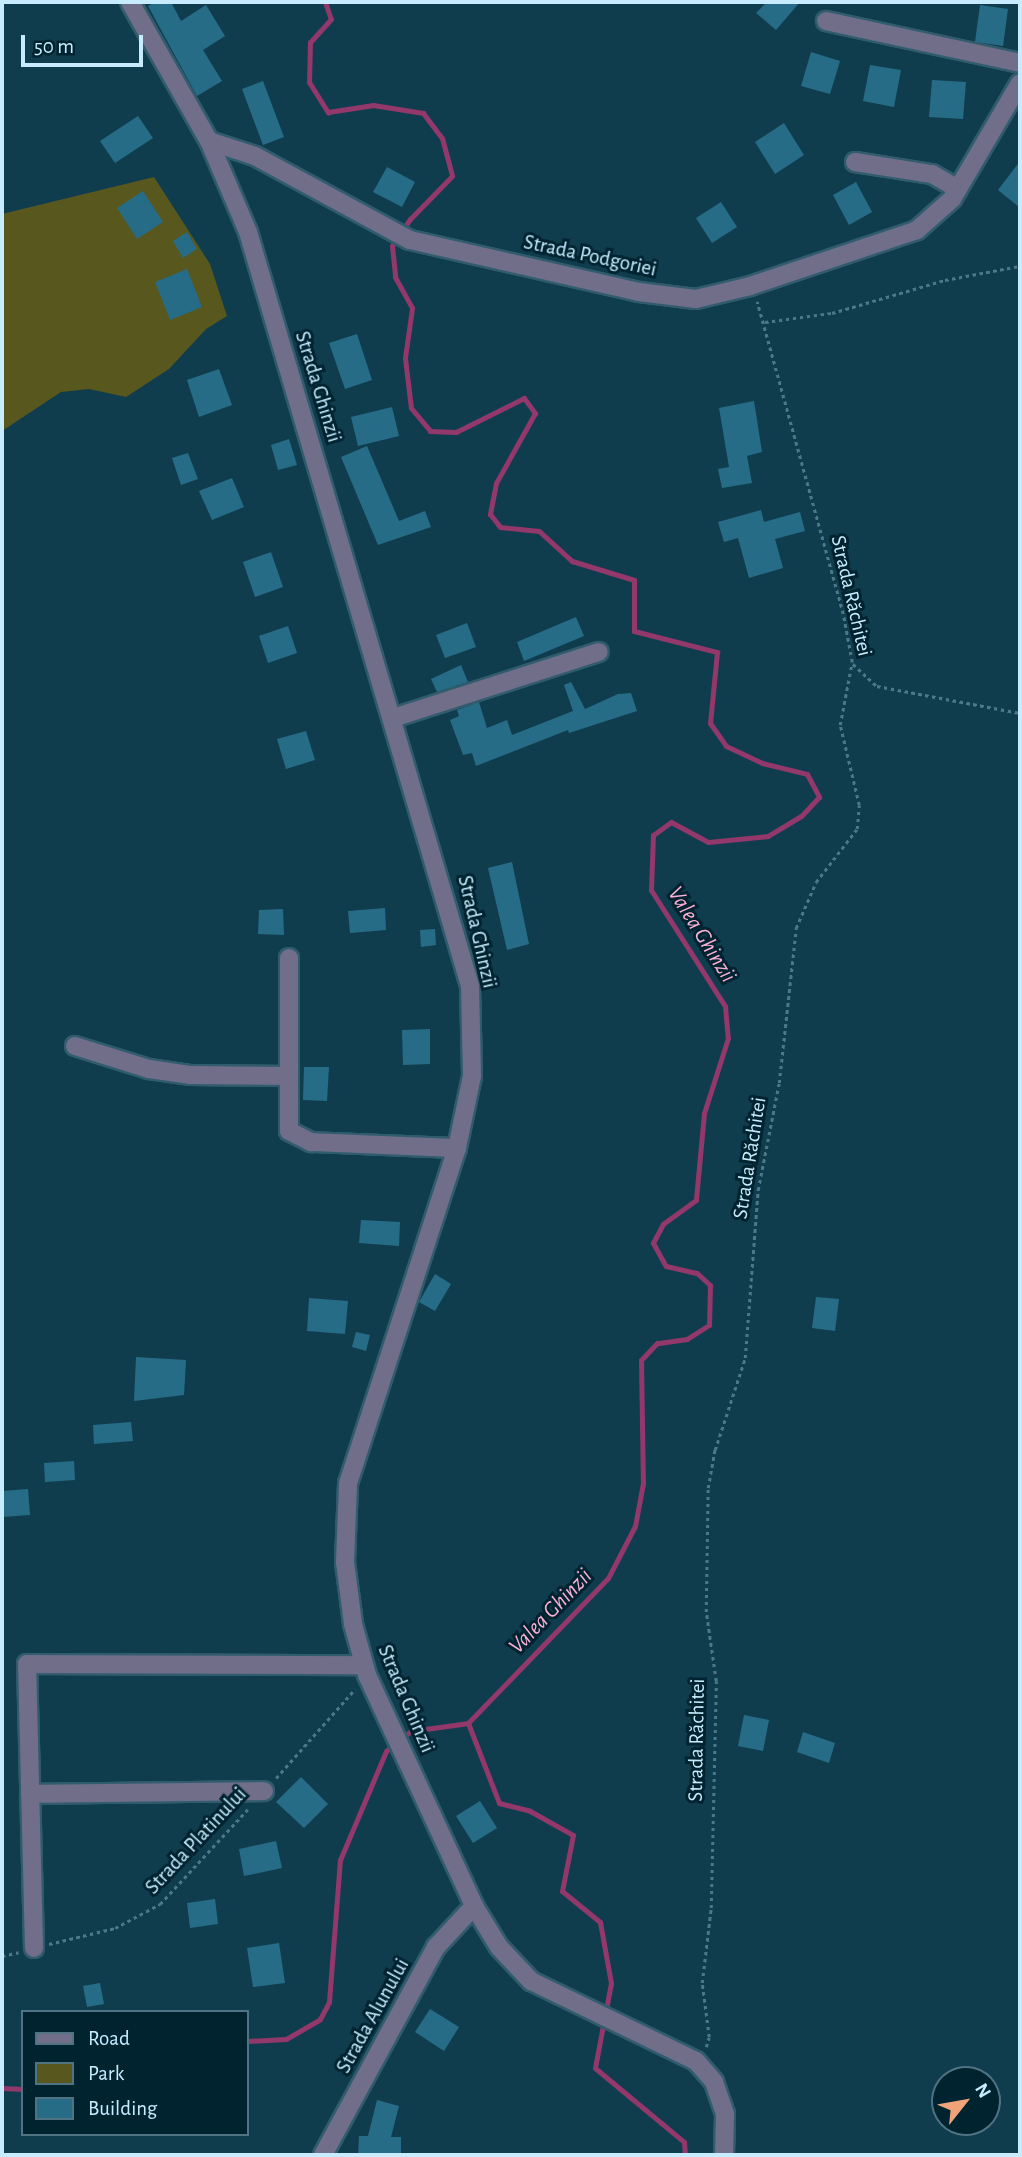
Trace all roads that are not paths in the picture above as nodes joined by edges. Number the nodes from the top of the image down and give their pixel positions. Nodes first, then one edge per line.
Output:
1 (130, 2) edge
2 (826, 22) dead end
3 (1020, 63) edge
4 (1020, 83) edge
5 (209, 141) junction
6 (855, 162) dead end
7 (958, 188) junction
8 (599, 652) dead end
9 (393, 718) junction
10 (289, 958) dead end
11 (75, 1046) dead end
12 (289, 1076) junction
13 (457, 1149) junction
14 (366, 1670) junction
15 (264, 1791) road end
16 (30, 1794) junction
17 (474, 1906) junction
18 (34, 1948) road end
19 (323, 2155) edge
20 (724, 2155) edge

1 - 5 street, Strada Ghinzii
2 - 3 street
4 - 7 street, Strada Podgoriei
5 - 7 street, Strada Podgoriei
5 - 9 street, Strada Ghinzii
6 - 7 street
8 - 9 street
9 - 13 street, Strada Ghinzii
10 - 12 street
11 - 12 street
12 - 13 street
13 - 14 street, Strada Ghinzii
14 - 16 street
14 - 17 street, Strada Ghinzii
15 - 16 street
16 - 18 street
17 - 19 street, Strada Alunului
17 - 20 street, Strada Ghinzii

